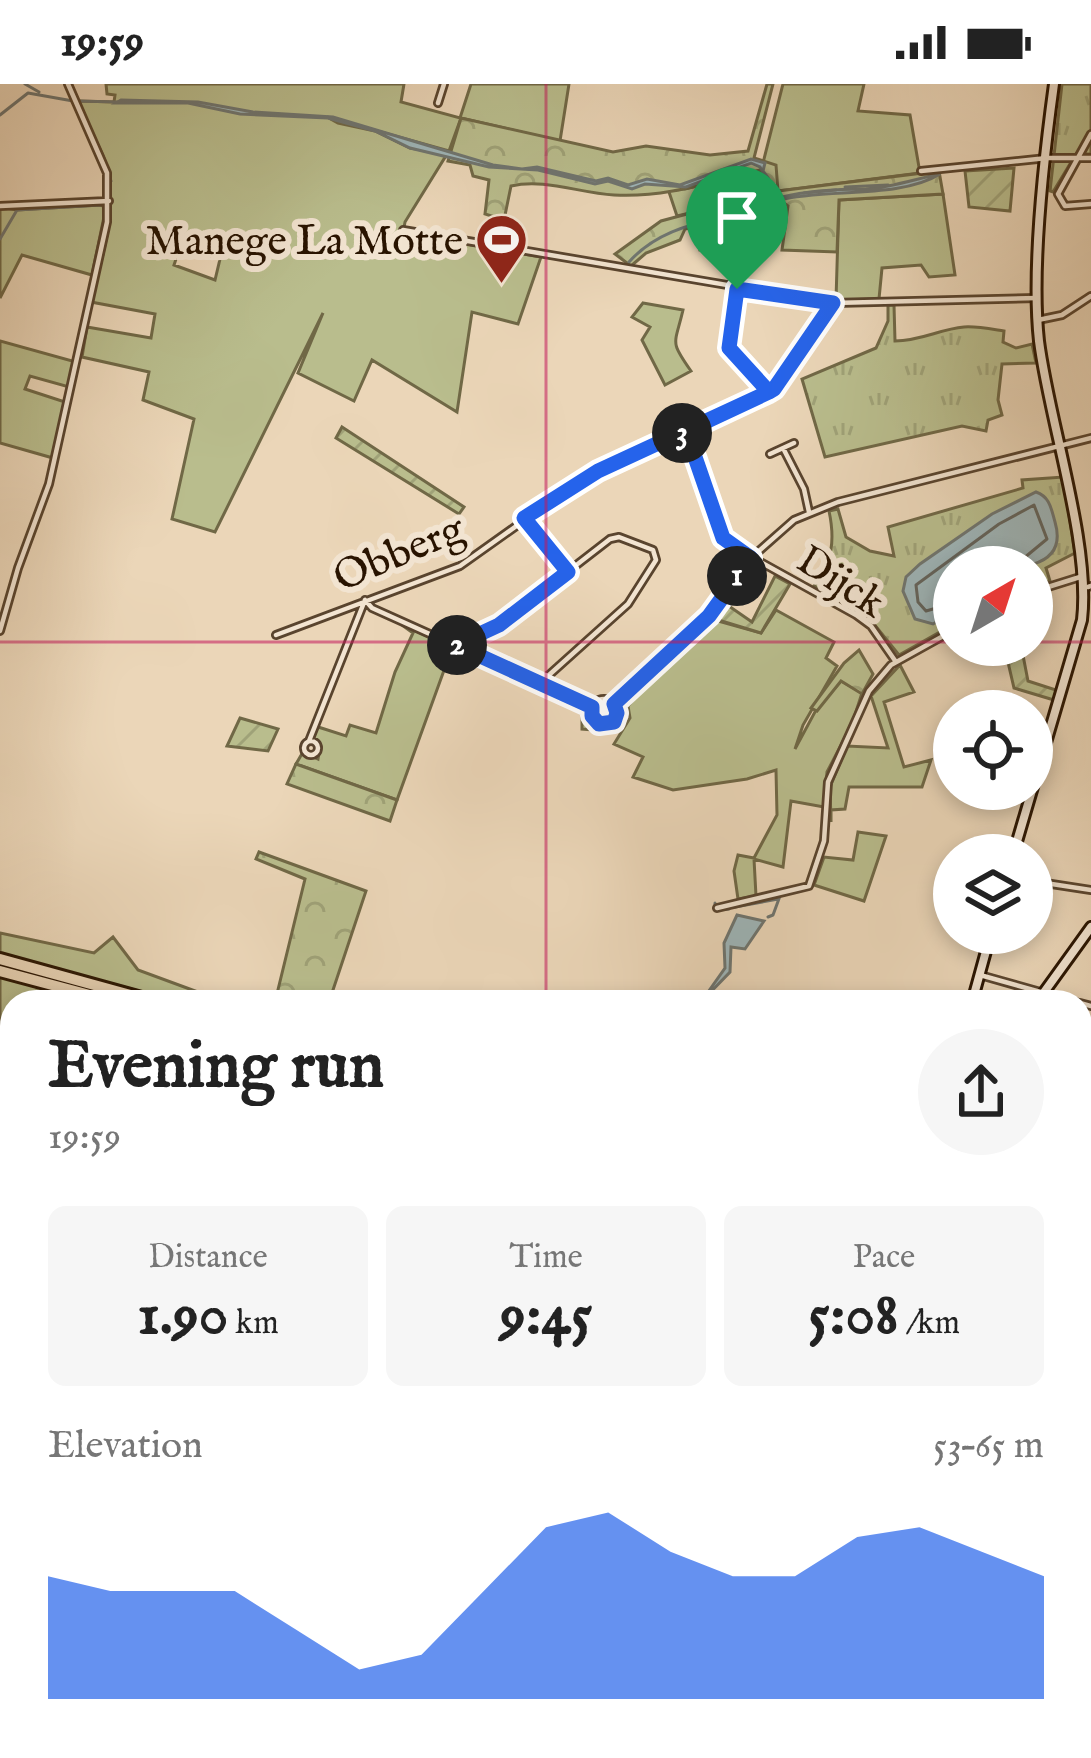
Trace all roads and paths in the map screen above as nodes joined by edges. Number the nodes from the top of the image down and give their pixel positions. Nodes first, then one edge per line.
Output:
1 (68, 84) edge
2 (445, 84) edge
3 (1054, 84) edge
4 (438, 104) dead end
5 (1091, 134) edge
6 (1047, 158) junction
7 (1077, 158) junction
8 (1091, 158) edge
9 (921, 171) dead end
10 (109, 201) junction
11 (1091, 203) edge
12 (0, 206) edge
13 (403, 230) dead end
14 (737, 289) junction
15 (1091, 296) edge
16 (1037, 298) junction
17 (833, 303) junction
18 (1038, 320) junction
19 (769, 392) junction
20 (686, 431) junction
21 (1091, 438) edge
22 (794, 443) dead end
23 (1064, 447) junction
24 (783, 448) junction
25 (770, 454) dead end
26 (809, 512) junction
27 (524, 518) junction
28 (751, 558) junction
29 (568, 572) junction
30 (1088, 583) edge
31 (1053, 589) edge
32 (386, 595) junction
33 (365, 600) junction
34 (385, 614) junction
35 (1088, 614) edge
36 (0, 631) edge
37 (276, 635) dead end
38 (933, 642) edge
39 (456, 645) junction
40 (896, 662) junction
41 (539, 684) junction
42 (614, 704) junction
43 (592, 707) junction
44 (594, 721) junction
45 (309, 741) dead end
46 (1020, 834) edge
47 (1053, 884) edge
48 (1091, 890) edge
49 (717, 908) dead end
50 (1091, 927) edge
51 (986, 954) edge
52 (0, 959) edge
53 (0, 971) edge
54 (980, 975) junction
55 (71, 990) edge
56 (112, 990) edge
57 (976, 990) edge
58 (1032, 990) edge
59 (1045, 990) edge

1 - 10 street
2 - 4 street
3 - 6 main road
5 - 7 street
6 - 7 street
6 - 9 street
6 - 16 main road
7 - 8 street
7 - 11 street
10 - 12 street
10 - 36 street
13 - 14 street
14 - 17 street
14 - 19 street
15 - 18 street
16 - 17 street
16 - 18 main road
17 - 19 street, Obberg
18 - 23 main road
19 - 20 street, Obberg
20 - 27 street, Obberg
20 - 28 street, Dijck
21 - 23 street
22 - 24 street
23 - 26 street
23 - 30 main road
24 - 25 street
24 - 26 street
26 - 28 street
27 - 29 street
27 - 32 street, Obberg
28 - 40 street, Dijck
28 - 42 street
29 - 39 street
29 - 41 street
30 - 31 street
30 - 35 main road
32 - 33 street, Obberg
32 - 34 street
33 - 34 street
33 - 37 street, Obberg
33 - 45 street
34 - 39 street
35 - 46 main road
38 - 40 street
39 - 41 street
40 - 49 street
41 - 43 street
42 - 43 street
42 - 44 street
42 - 44 street
43 - 44 street
47 - 48 street
50 - 59 main road
51 - 54 main road
52 - 56 highway
53 - 55 highway
54 - 57 main road
54 - 58 street

